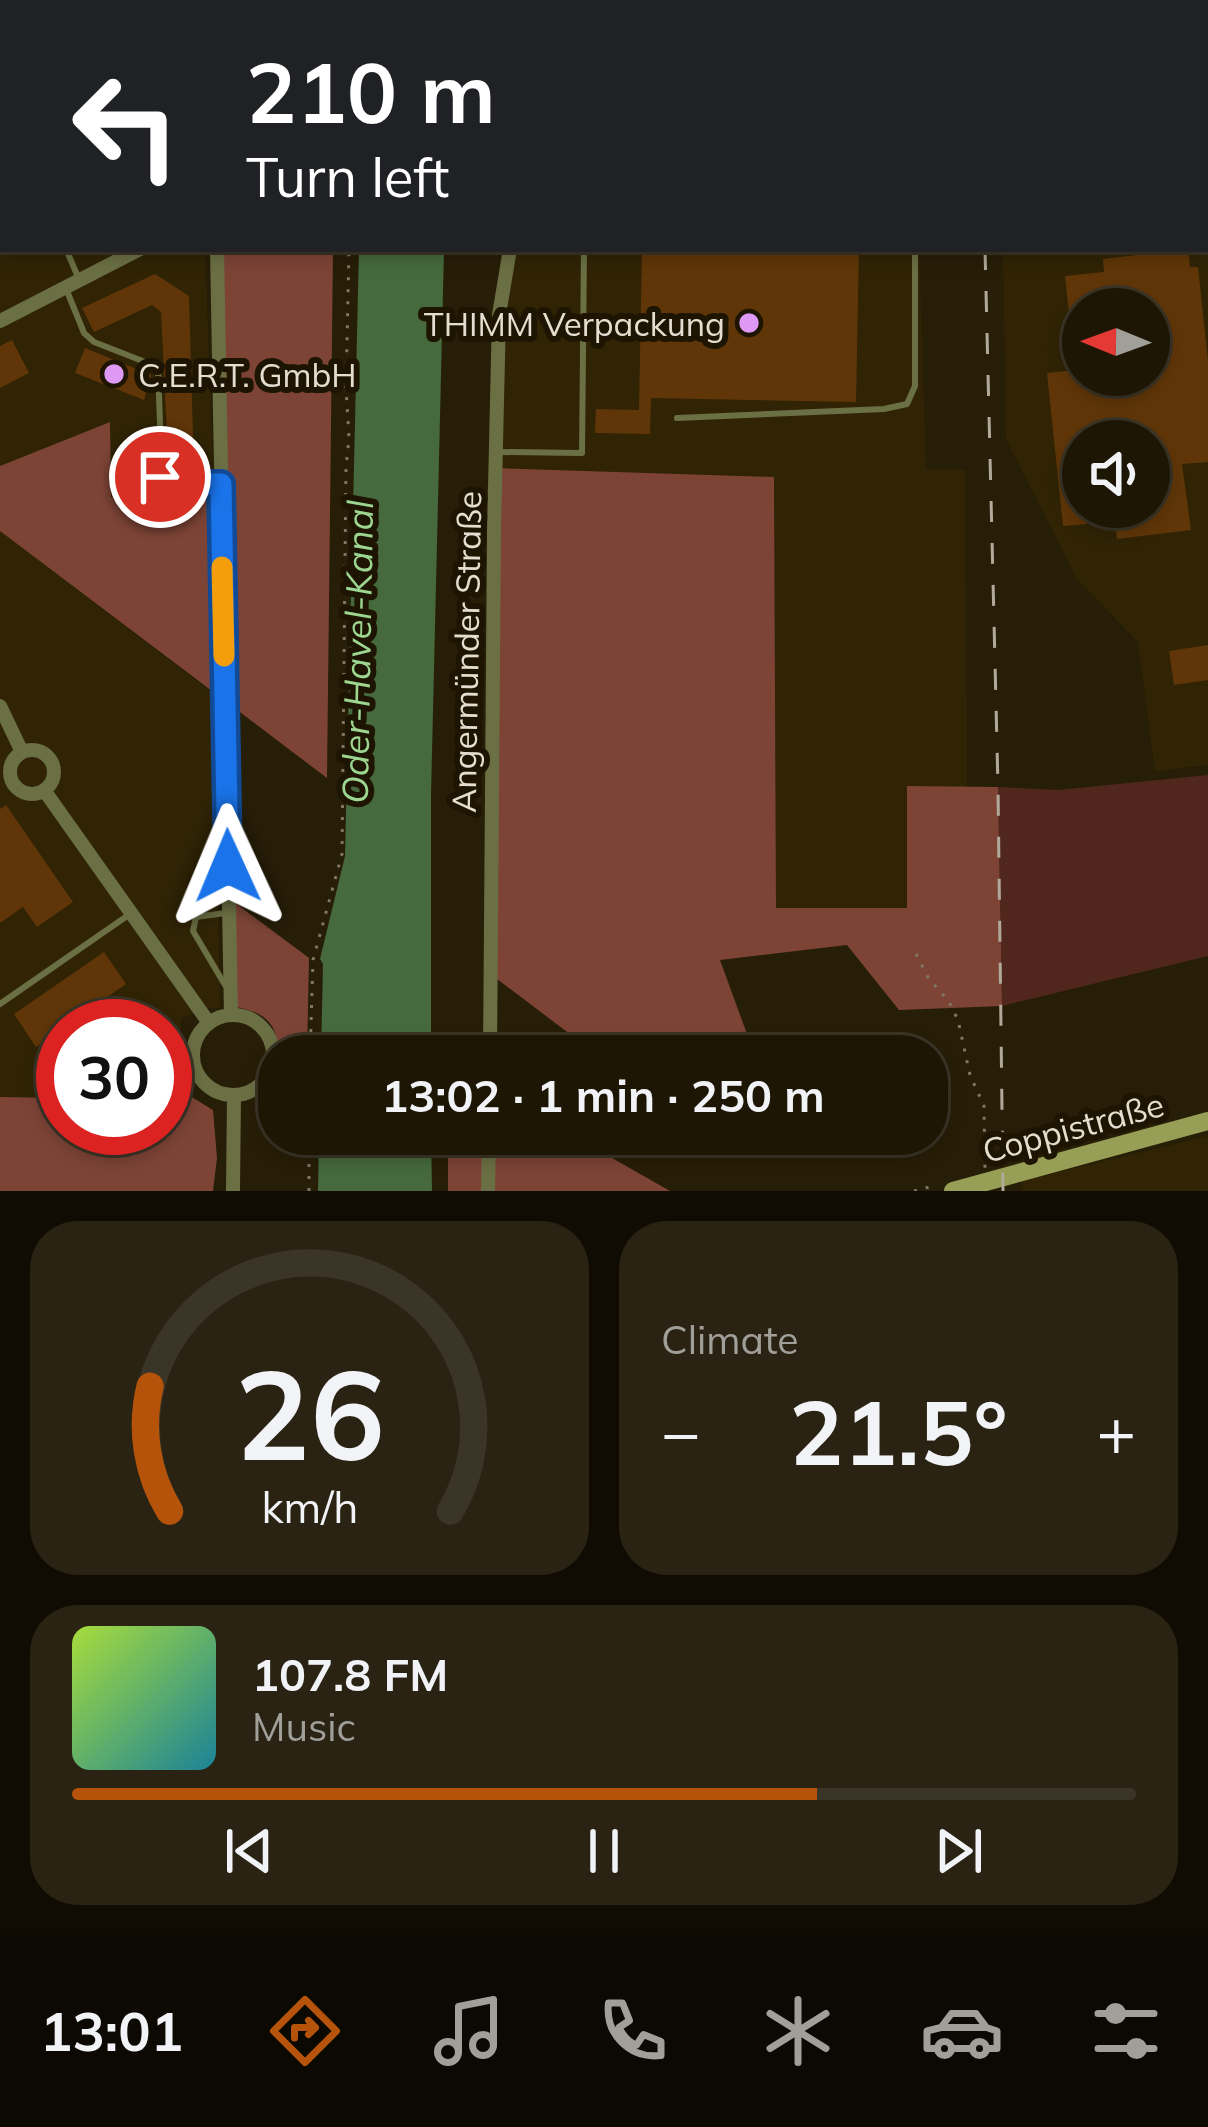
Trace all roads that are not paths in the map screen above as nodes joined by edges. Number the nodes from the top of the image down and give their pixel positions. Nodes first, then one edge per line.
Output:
1 (67, 252) edge
2 (134, 252) edge
3 (217, 252) edge
4 (509, 252) edge
5 (584, 252) edge
6 (916, 252) edge
7 (72, 284) junction
8 (0, 321) edge
9 (677, 418) dead end
10 (496, 452) junction
11 (221, 484) junction
12 (0, 706) edge
13 (22, 752) junction
14 (6, 786) edge
15 (44, 790) junction
16 (132, 913) junction
17 (229, 913) junction
18 (230, 993) junction
19 (0, 1004) edge
20 (230, 1015) junction
21 (209, 1023) junction
22 (490, 1035) edge
23 (234, 1096) junction
24 (1208, 1120) edge
25 (489, 1155) edge
26 (232, 1191) edge
27 (488, 1191) edge
28 (953, 1191) edge

1 - 7 lane
2 - 7 street
3 - 11 street
4 - 10 street, Angermünder Straße
5 - 10 lane
6 - 9 lane
7 - 8 street
7 - 11 lane
10 - 22 street, Angermünder Straße
11 - 17 street
12 - 13 street
13 - 14 street
13 - 15 street
14 - 15 street
15 - 16 street
16 - 19 lane
16 - 21 street
17 - 18 street
17 - 18 lane
18 - 20 street
20 - 21 street
20 - 23 street
21 - 23 street
23 - 26 street
24 - 28 main road, Coppistraße
25 - 27 street

